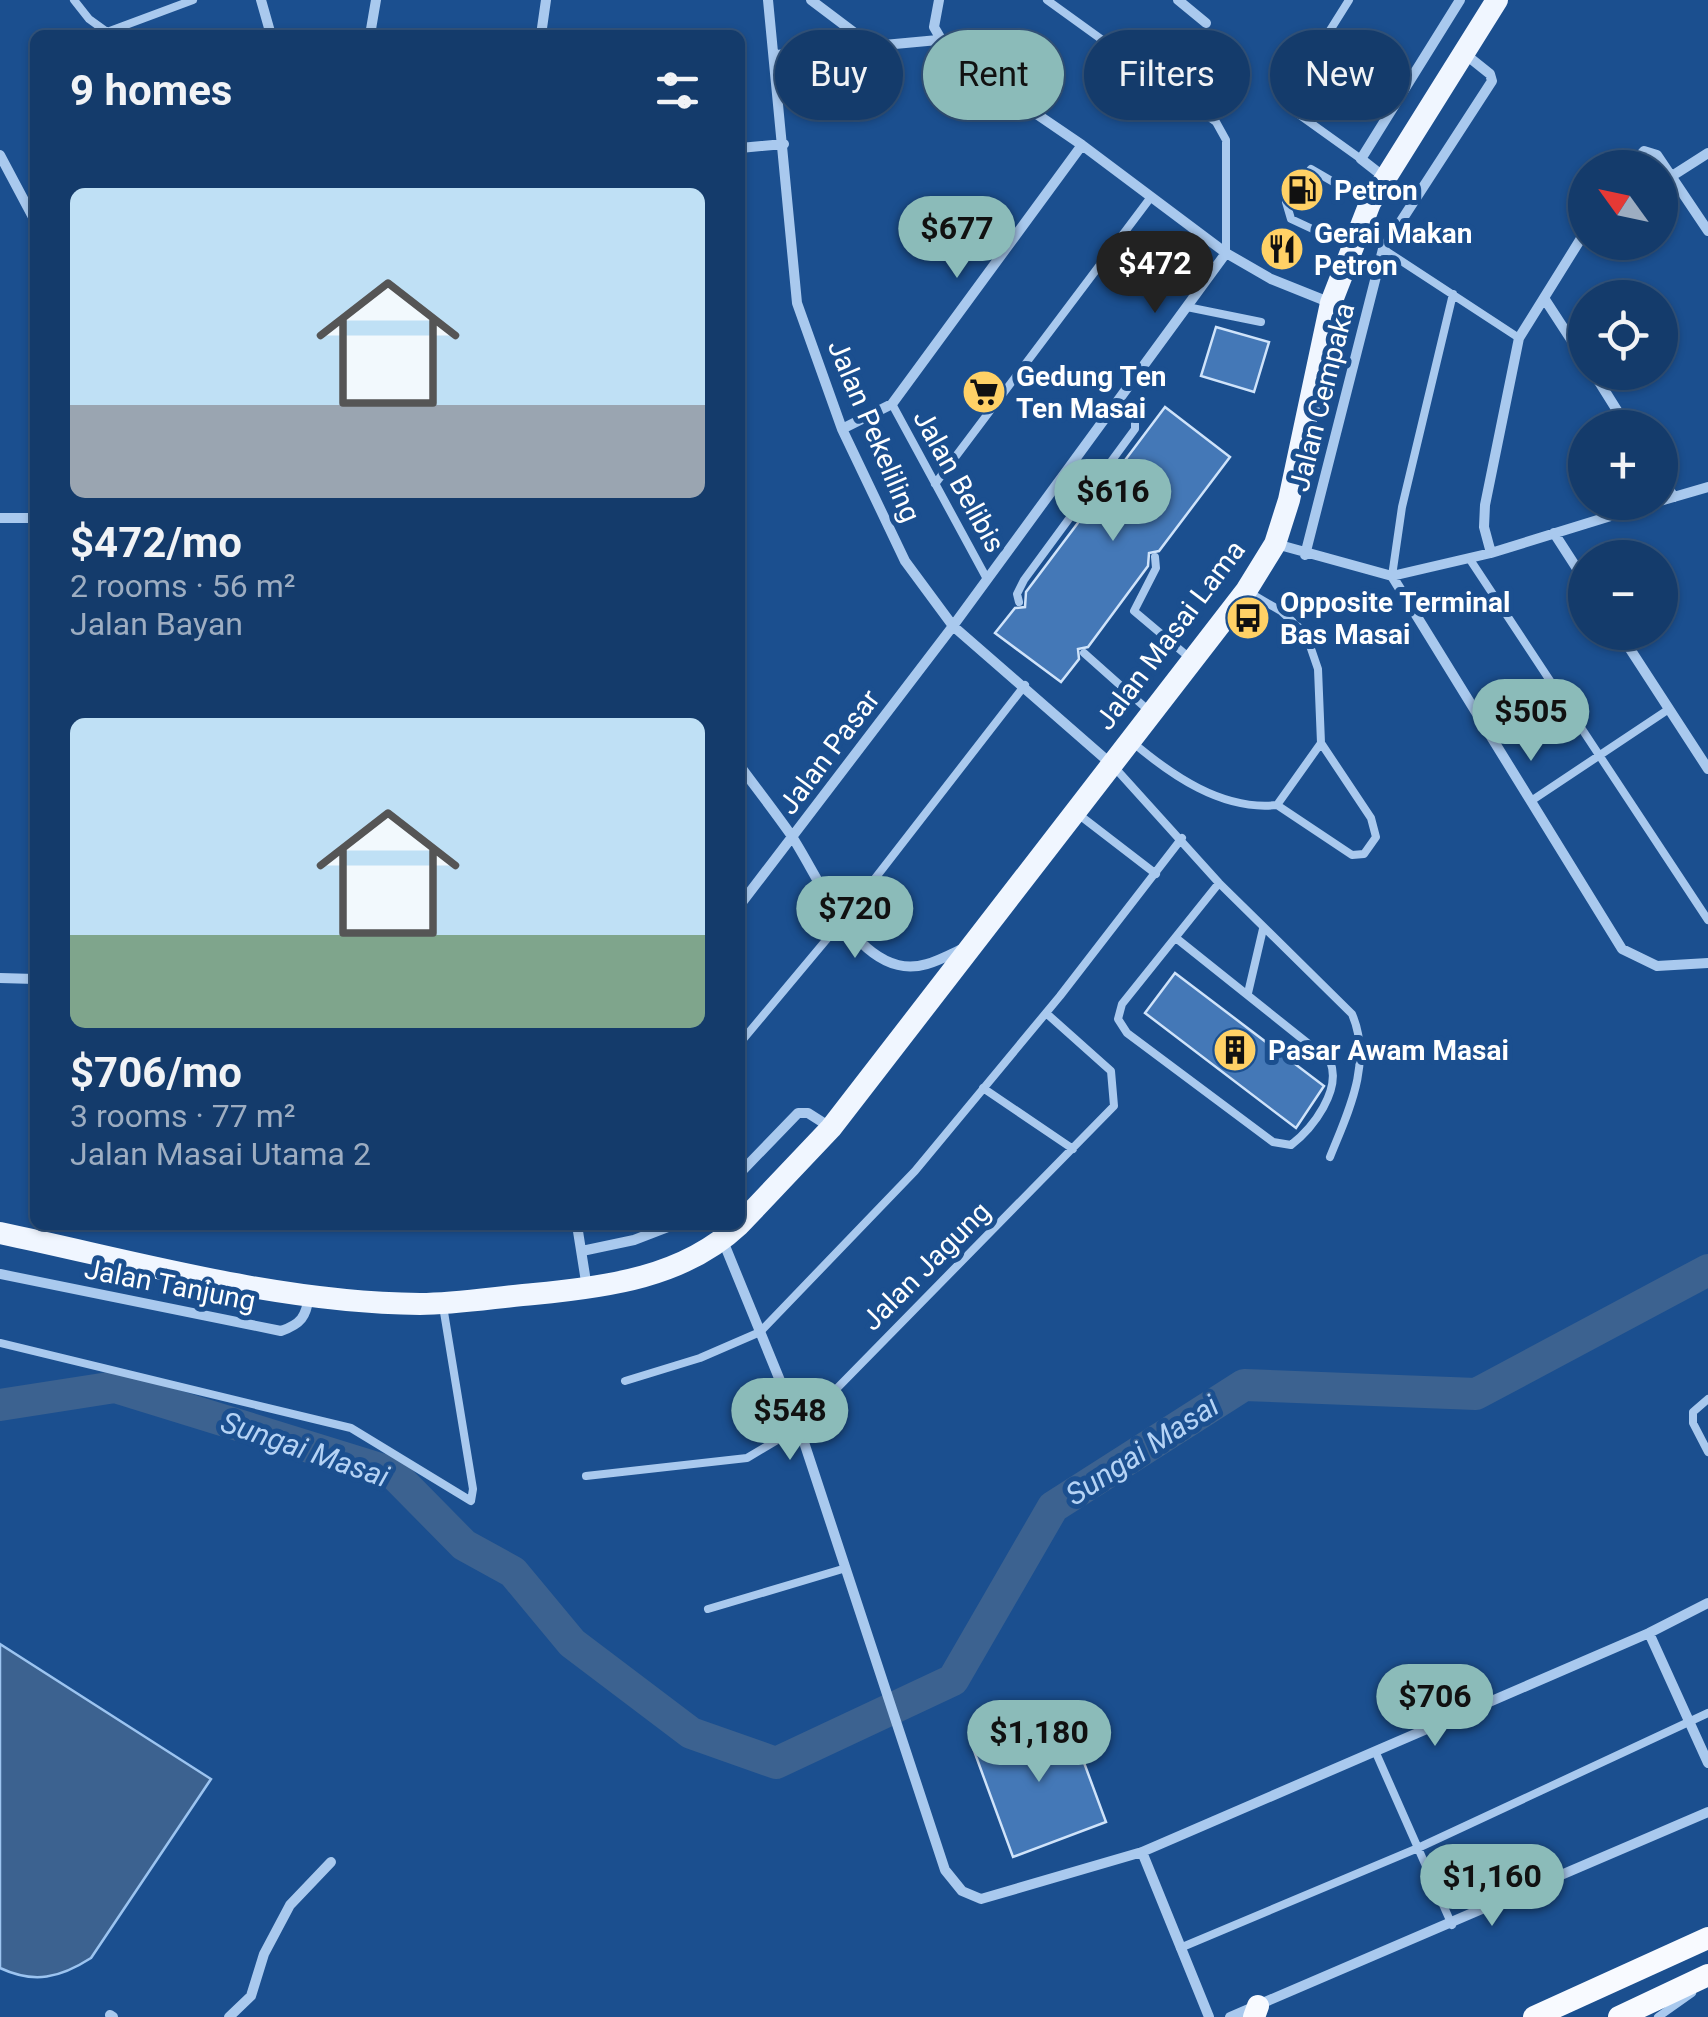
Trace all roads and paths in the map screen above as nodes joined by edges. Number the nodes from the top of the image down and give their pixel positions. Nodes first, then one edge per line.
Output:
1 (74, 0) edge
2 (194, 0) edge
3 (261, 0) edge
4 (376, 0) edge
5 (546, 0) edge
6 (768, 0) edge
7 (778, 0) edge
8 (811, 0) edge
9 (938, 0) edge
10 (1047, 0) edge
11 (1178, 0) edge
12 (1348, 0) edge
13 (1460, 0) edge
14 (1497, 0) edge
15 (1206, 23) dead end
16 (774, 29) junction
17 (104, 30) edge
18 (112, 30) edge
19 (270, 30) edge
20 (371, 30) edge
21 (542, 30) edge
22 (851, 30) edge
23 (936, 30) edge
24 (775, 42) edge
25 (1464, 53) junction
26 (782, 120) edge
27 (1045, 120) edge
28 (784, 144) junction
29 (1082, 145) junction
30 (745, 148) edge
31 (1708, 154) edge
32 (0, 156) edge
33 (1361, 160) junction
34 (1678, 172) edge
35 (1385, 178) junction
36 (1678, 185) edge
37 (1151, 197) junction
38 (1370, 203) junction
39 (30, 208) edge
40 (1708, 231) edge
41 (1353, 240) junction
42 (1383, 249) junction
43 (1226, 254) junction
44 (1568, 259) edge
45 (1453, 294) junction
46 (1544, 298) junction
47 (1331, 302) junction
48 (1187, 307) junction
49 (1261, 322) dead end
50 (1568, 335) edge
51 (1520, 338) junction
52 (1116, 403) junction
53 (892, 404) junction
54 (842, 429) junction
55 (936, 484) junction
56 (1708, 486) edge
57 (1678, 496) edge
58 (0, 518) edge
59 (30, 518) edge
60 (1600, 520) edge
61 (1554, 534) junction
62 (1275, 544) junction
63 (1491, 553) junction
64 (1305, 555) junction
65 (1568, 555) edge
66 (1155, 558) dead end
67 (1468, 558) junction
68 (1392, 576) junction
69 (987, 579) junction
70 (1246, 591) junction
71 (1019, 602) dead end
72 (953, 626) junction
73 (1631, 650) edge
74 (1084, 652) dead end
75 (1193, 661) junction
76 (1025, 685) junction
77 (1669, 709) junction
78 (1151, 713) junction
79 (1130, 740) junction
80 (1321, 743) junction
81 (1599, 755) junction
82 (1111, 764) junction
83 (1708, 768) edge
84 (745, 773) edge
85 (1530, 801) junction
86 (1276, 805) junction
87 (1075, 812) junction
88 (792, 838) junction
89 (1182, 838) junction
90 (1156, 874) junction
91 (1218, 883) junction
92 (745, 899) edge
93 (1708, 920) edge
94 (842, 921) junction
95 (1263, 928) junction
96 (1176, 938) junction
97 (974, 944) junction
98 (1708, 963) edge
99 (0, 978) edge
100 (30, 979) edge
101 (1248, 992) junction
102 (1046, 1012) junction
103 (745, 1037) edge
104 (984, 1088) junction
105 (832, 1128) junction
106 (1073, 1149) junction
107 (1330, 1157) dead end
108 (745, 1167) edge
109 (745, 1219) edge
110 (578, 1230) edge
111 (656, 1230) edge
112 (734, 1230) edge
113 (0, 1233) edge
114 (582, 1252) junction
115 (0, 1274) edge
116 (588, 1289) junction
117 (309, 1295) junction
118 (442, 1302) junction
119 (760, 1332) junction
120 (0, 1343) edge
121 (625, 1381) dead end
122 (1708, 1399) edge
123 (799, 1427) junction
124 (1708, 1452) edge
125 (586, 1476) dead end
126 (846, 1568) junction
127 (1708, 1603) edge
128 (708, 1609) dead end
129 (1649, 1633) junction
130 (1708, 1713) edge
131 (1690, 1723) junction
132 (1376, 1753) junction
133 (1708, 1763) edge
134 (1708, 1812) edge
135 (1418, 1848) junction
136 (1142, 1852) junction
137 (331, 1862) dead end
138 (1452, 1925) junction
139 (1708, 1938) edge
140 (1180, 1948) junction
141 (1708, 1978) edge
142 (1256, 2012) edge
143 (229, 2017) edge
144 (1209, 2017) edge
145 (1230, 2017) edge
146 (1534, 2017) edge
147 (1619, 2017) edge
148 (1658, 2017) edge

1 - 17 lane
2 - 18 lane
3 - 19 street
4 - 20 street
5 - 21 street
6 - 16 street, Jalan Pekeliling
7 - 16 street, Jalan Pekeliling
8 - 22 street
9 - 23 street
10 - 43 lane
11 - 15 street
12 - 33 lane
13 - 33 street
14 - 25 main road, Jalan Masai Lama
16 - 24 street, Jalan Pekeliling
25 - 35 main road, Jalan Masai Lama
25 - 42 street, Jalan Cempaka
26 - 28 street, Jalan Pekeliling
27 - 29 street
28 - 30 street
28 - 54 street, Jalan Pekeliling
29 - 37 street
29 - 53 street, Jalan Belibis
31 - 34 street
32 - 39 street
33 - 35 street
35 - 38 main road, Jalan Masai Lama
36 - 40 street
37 - 43 street
37 - 55 lane
38 - 41 main road, Jalan Masai Lama
38 - 41 lane
41 - 42 street
41 - 47 main road, Jalan Masai Lama
42 - 45 lane
42 - 64 street, Jalan Cempaka
43 - 47 street
43 - 48 street, Jalan Pasar
44 - 46 street
45 - 51 lane
45 - 68 lane
46 - 50 street
46 - 51 street
47 - 62 main road, Jalan Masai Lama
48 - 49 lane
48 - 52 street, Jalan Pasar
51 - 63 street
52 - 69 street, Jalan Pasar
52 - 71 lane
53 - 54 street, Jalan Belibis
53 - 55 lane, Jalan Belibis
54 - 72 street, Jalan Pekeliling
55 - 69 lane, Jalan Belibis
56 - 57 street
58 - 59 street
60 - 61 street
61 - 63 street
61 - 65 street
62 - 64 street
62 - 70 main road, Jalan Masai Lama
63 - 67 street
64 - 68 street
66 - 75 lane
67 - 68 street
67 - 81 lane
68 - 85 street
69 - 72 street, Jalan Pasar
70 - 75 main road, Jalan Masai Lama
70 - 80 lane
72 - 76 street, Jalan Pekeliling
72 - 88 street, Jalan Pasar
73 - 77 street
74 - 78 lane
75 - 78 main road, Jalan Masai Lama
76 - 82 street, Jalan Pekeliling
76 - 94 lane
77 - 81 lane
77 - 83 street
78 - 79 main road, Jalan Masai Lama
79 - 82 main road, Jalan Masai Lama
79 - 86 lane
80 - 86 lane
80 - 86 lane
81 - 85 lane
81 - 93 lane
82 - 87 main road, Jalan Masai Lama
82 - 89 lane
84 - 88 street
85 - 98 street
87 - 90 lane
87 - 97 main road, Jalan Masai Lama
88 - 92 street, Jalan Pasar
88 - 94 street
89 - 90 lane
89 - 91 lane
90 - 102 lane
91 - 95 lane
91 - 96 lane
94 - 97 street
94 - 103 lane
95 - 101 lane
95 - 107 lane
96 - 101 lane
96 - 101 lane
97 - 105 main road, Jalan Masai Lama
99 - 100 street
102 - 104 lane
102 - 106 lane, Jalan Jagung
104 - 106 lane
104 - 119 lane
105 - 108 street
105 - 109 main road, Jalan Masai Lama
106 - 123 lane, Jalan Jagung
110 - 114 street
111 - 114 street
112 - 116 main road, Jalan Masai Lama
112 - 119 street
113 - 117 main road, Jalan Masai Lama
114 - 116 street
115 - 117 street, Jalan Tanjung
116 - 118 main road, Jalan Masai Lama
117 - 118 main road, Jalan Masai Lama
118 - 120 lane
119 - 121 lane
119 - 123 street
122 - 124 lane
123 - 125 lane, Jalan Jagung
123 - 126 street
126 - 128 lane
126 - 136 street
127 - 129 street
129 - 131 street
129 - 132 street
130 - 131 lane
131 - 133 street
131 - 135 lane
132 - 135 lane
132 - 136 street
134 - 138 street
135 - 138 lane
135 - 140 lane
136 - 140 street
137 - 143 street
138 - 142 street
139 - 146 highway
140 - 144 street
141 - 147 highway
141 - 148 lane
142 - 145 street

